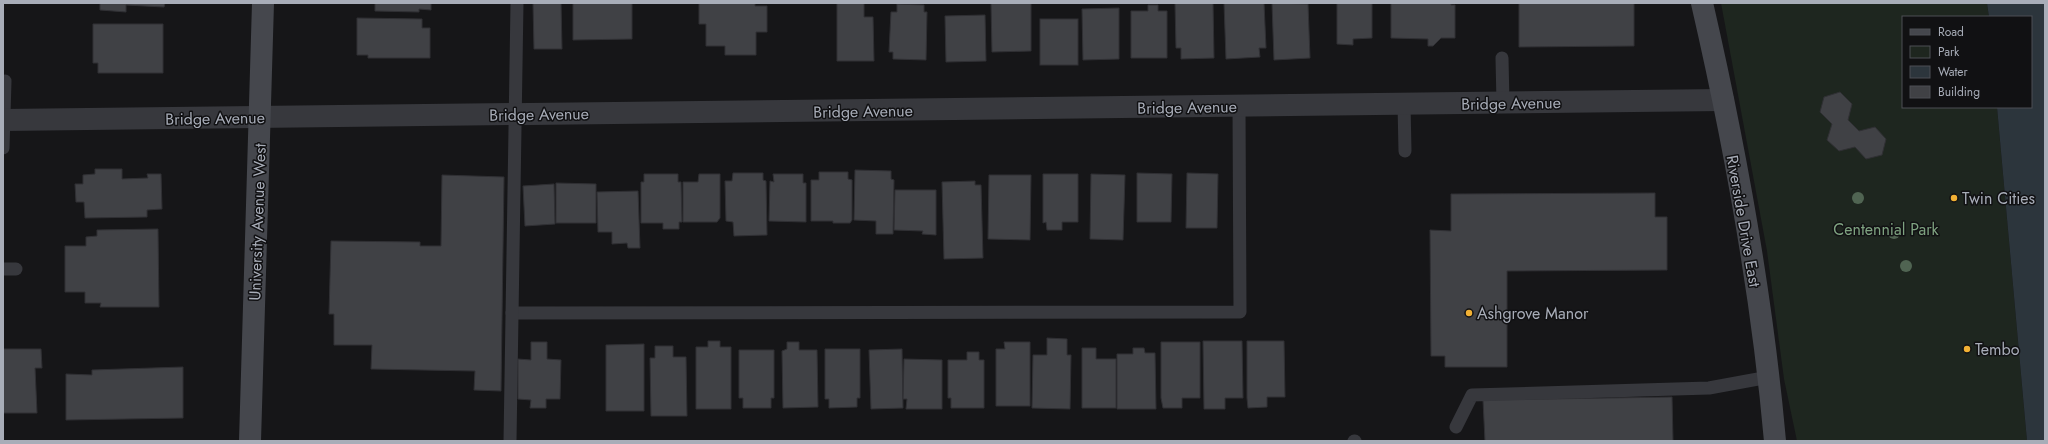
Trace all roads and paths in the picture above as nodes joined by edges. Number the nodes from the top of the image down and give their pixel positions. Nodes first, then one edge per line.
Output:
1 (264, 3) edge
2 (517, 3) edge
3 (1702, 3) edge
4 (1502, 58) dead end
5 (5, 80) dead end
6 (1723, 100) junction
7 (1503, 103) junction
8 (1404, 104) junction
9 (1239, 106) junction
10 (515, 115) junction
11 (260, 117) junction
12 (3, 120) edge
13 (3, 148) edge
14 (1405, 151) dead end
15 (3, 269) edge
16 (16, 269) dead end
17 (512, 313) junction
18 (1769, 377) junction
19 (1456, 427) dead end
20 (250, 441) edge
21 (510, 441) edge
22 (1775, 441) edge

1 - 11 main road, University Avenue West
2 - 10 lane
3 - 6 main road, Riverside Drive East
4 - 7 lane
5 - 12 lane
6 - 7 street, Bridge Avenue
6 - 18 main road, Riverside Drive East
7 - 8 street, Bridge Avenue
8 - 9 street, Bridge Avenue
8 - 14 lane
9 - 10 street, Bridge Avenue
9 - 17 lane
10 - 11 street, Bridge Avenue
10 - 17 lane
11 - 12 street, Bridge Avenue
11 - 20 main road, University Avenue West
12 - 13 lane
15 - 16 lane
17 - 21 lane
18 - 19 lane
18 - 22 main road, Riverside Drive East

